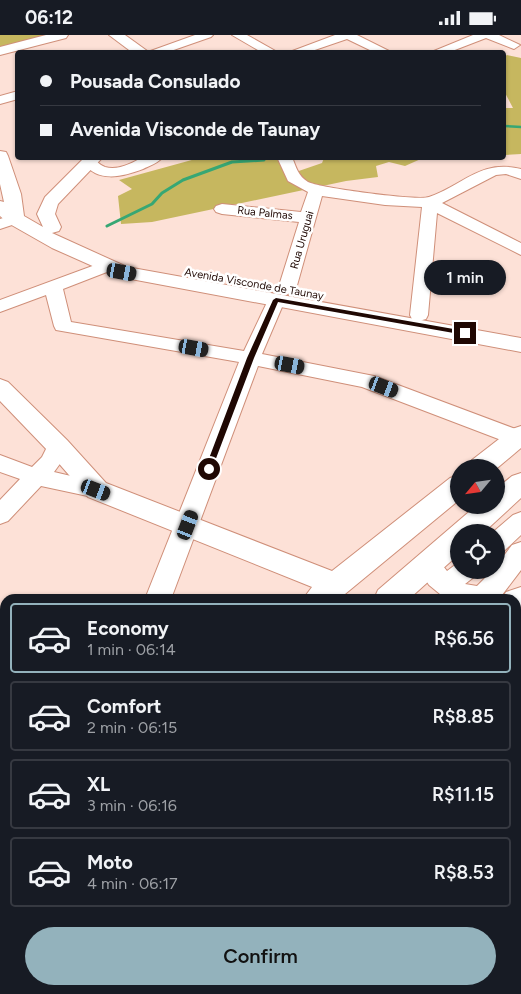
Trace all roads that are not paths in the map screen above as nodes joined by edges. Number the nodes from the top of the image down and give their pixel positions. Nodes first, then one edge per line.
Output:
1 (61, 35) edge
2 (116, 35) edge
3 (206, 35) edge
4 (238, 35) edge
5 (347, 35) edge
6 (484, 35) edge
7 (489, 35) edge
8 (514, 45) dead end
9 (138, 50) edge
10 (160, 50) edge
11 (266, 50) edge
12 (301, 50) edge
13 (380, 50) edge
14 (443, 50) edge
15 (0, 51) edge
16 (15, 96) edge
17 (0, 100) edge
18 (0, 156) edge
19 (93, 160) edge
20 (149, 160) edge
21 (285, 160) edge
22 (514, 172) edge
23 (387, 184) dead end
24 (316, 190) junction
25 (51, 201) junction
26 (405, 201) junction
27 (430, 203) junction
28 (222, 209) dead end
29 (7, 211) edge
30 (308, 218) junction
31 (52, 227) junction
32 (521, 251) edge
33 (106, 266) junction
34 (53, 286) junction
35 (282, 295) junction
36 (0, 306) edge
37 (419, 315) junction
38 (521, 334) edge
39 (521, 345) edge
40 (251, 358) junction
41 (0, 387) edge
42 (519, 437) edge
43 (58, 446) junction
44 (491, 459) edge
45 (0, 463) edge
46 (37, 477) junction
47 (521, 483) edge
48 (96, 490) junction
49 (450, 492) edge
50 (505, 497) edge
51 (486, 514) edge
52 (0, 515) edge
53 (521, 521) edge
54 (474, 524) edge
55 (188, 525) junction
56 (505, 535) edge
57 (450, 545) edge
58 (521, 552) edge
59 (428, 564) junction
60 (454, 579) edge
61 (446, 586) junction
62 (327, 591) edge
63 (160, 594) edge
64 (395, 594) edge
65 (465, 594) edge
66 (484, 594) edge

1 - 15 main road
2 - 9 main road
3 - 10 street
4 - 11 street
5 - 12 street
5 - 13 street
6 - 14 street
7 - 8 street
16 - 17 street
18 - 29 main road
19 - 20 street
19 - 25 main road
21 - 24 street
22 - 27 street
23 - 26 street
24 - 26 street
24 - 30 street, Rua Uruguai
25 - 29 main road
25 - 29 main road
25 - 31 main road
26 - 27 street
27 - 32 street
27 - 37 street
28 - 30 street, Rua Palmas
29 - 31 main road, Avenida Visconde de Taunay
29 - 33 main road, Avenida Visconde de Taunay
30 - 35 street, Rua Uruguai
31 - 35 main road, Avenida Visconde de Taunay
33 - 34 street
33 - 35 main road, Avenida Visconde de Taunay
34 - 36 street
34 - 40 street
35 - 37 main road, Avenida Visconde de Taunay
35 - 39 main road, Avenida Visconde de Taunay
35 - 40 street, Rua Uruguai
37 - 38 main road, Avenida Visconde de Taunay
40 - 42 street
40 - 55 street, Rua Uruguai
41 - 43 main road
42 - 44 main road
43 - 46 street
43 - 48 main road
45 - 46 street
46 - 48 street
46 - 52 street
47 - 50 main road
48 - 55 main road
49 - 62 main road
51 - 54 main road
53 - 56 street
55 - 62 main road
55 - 63 street, Rua Uruguai
57 - 59 main road
58 - 66 street
59 - 61 street
59 - 64 main road
60 - 61 street
61 - 65 street

